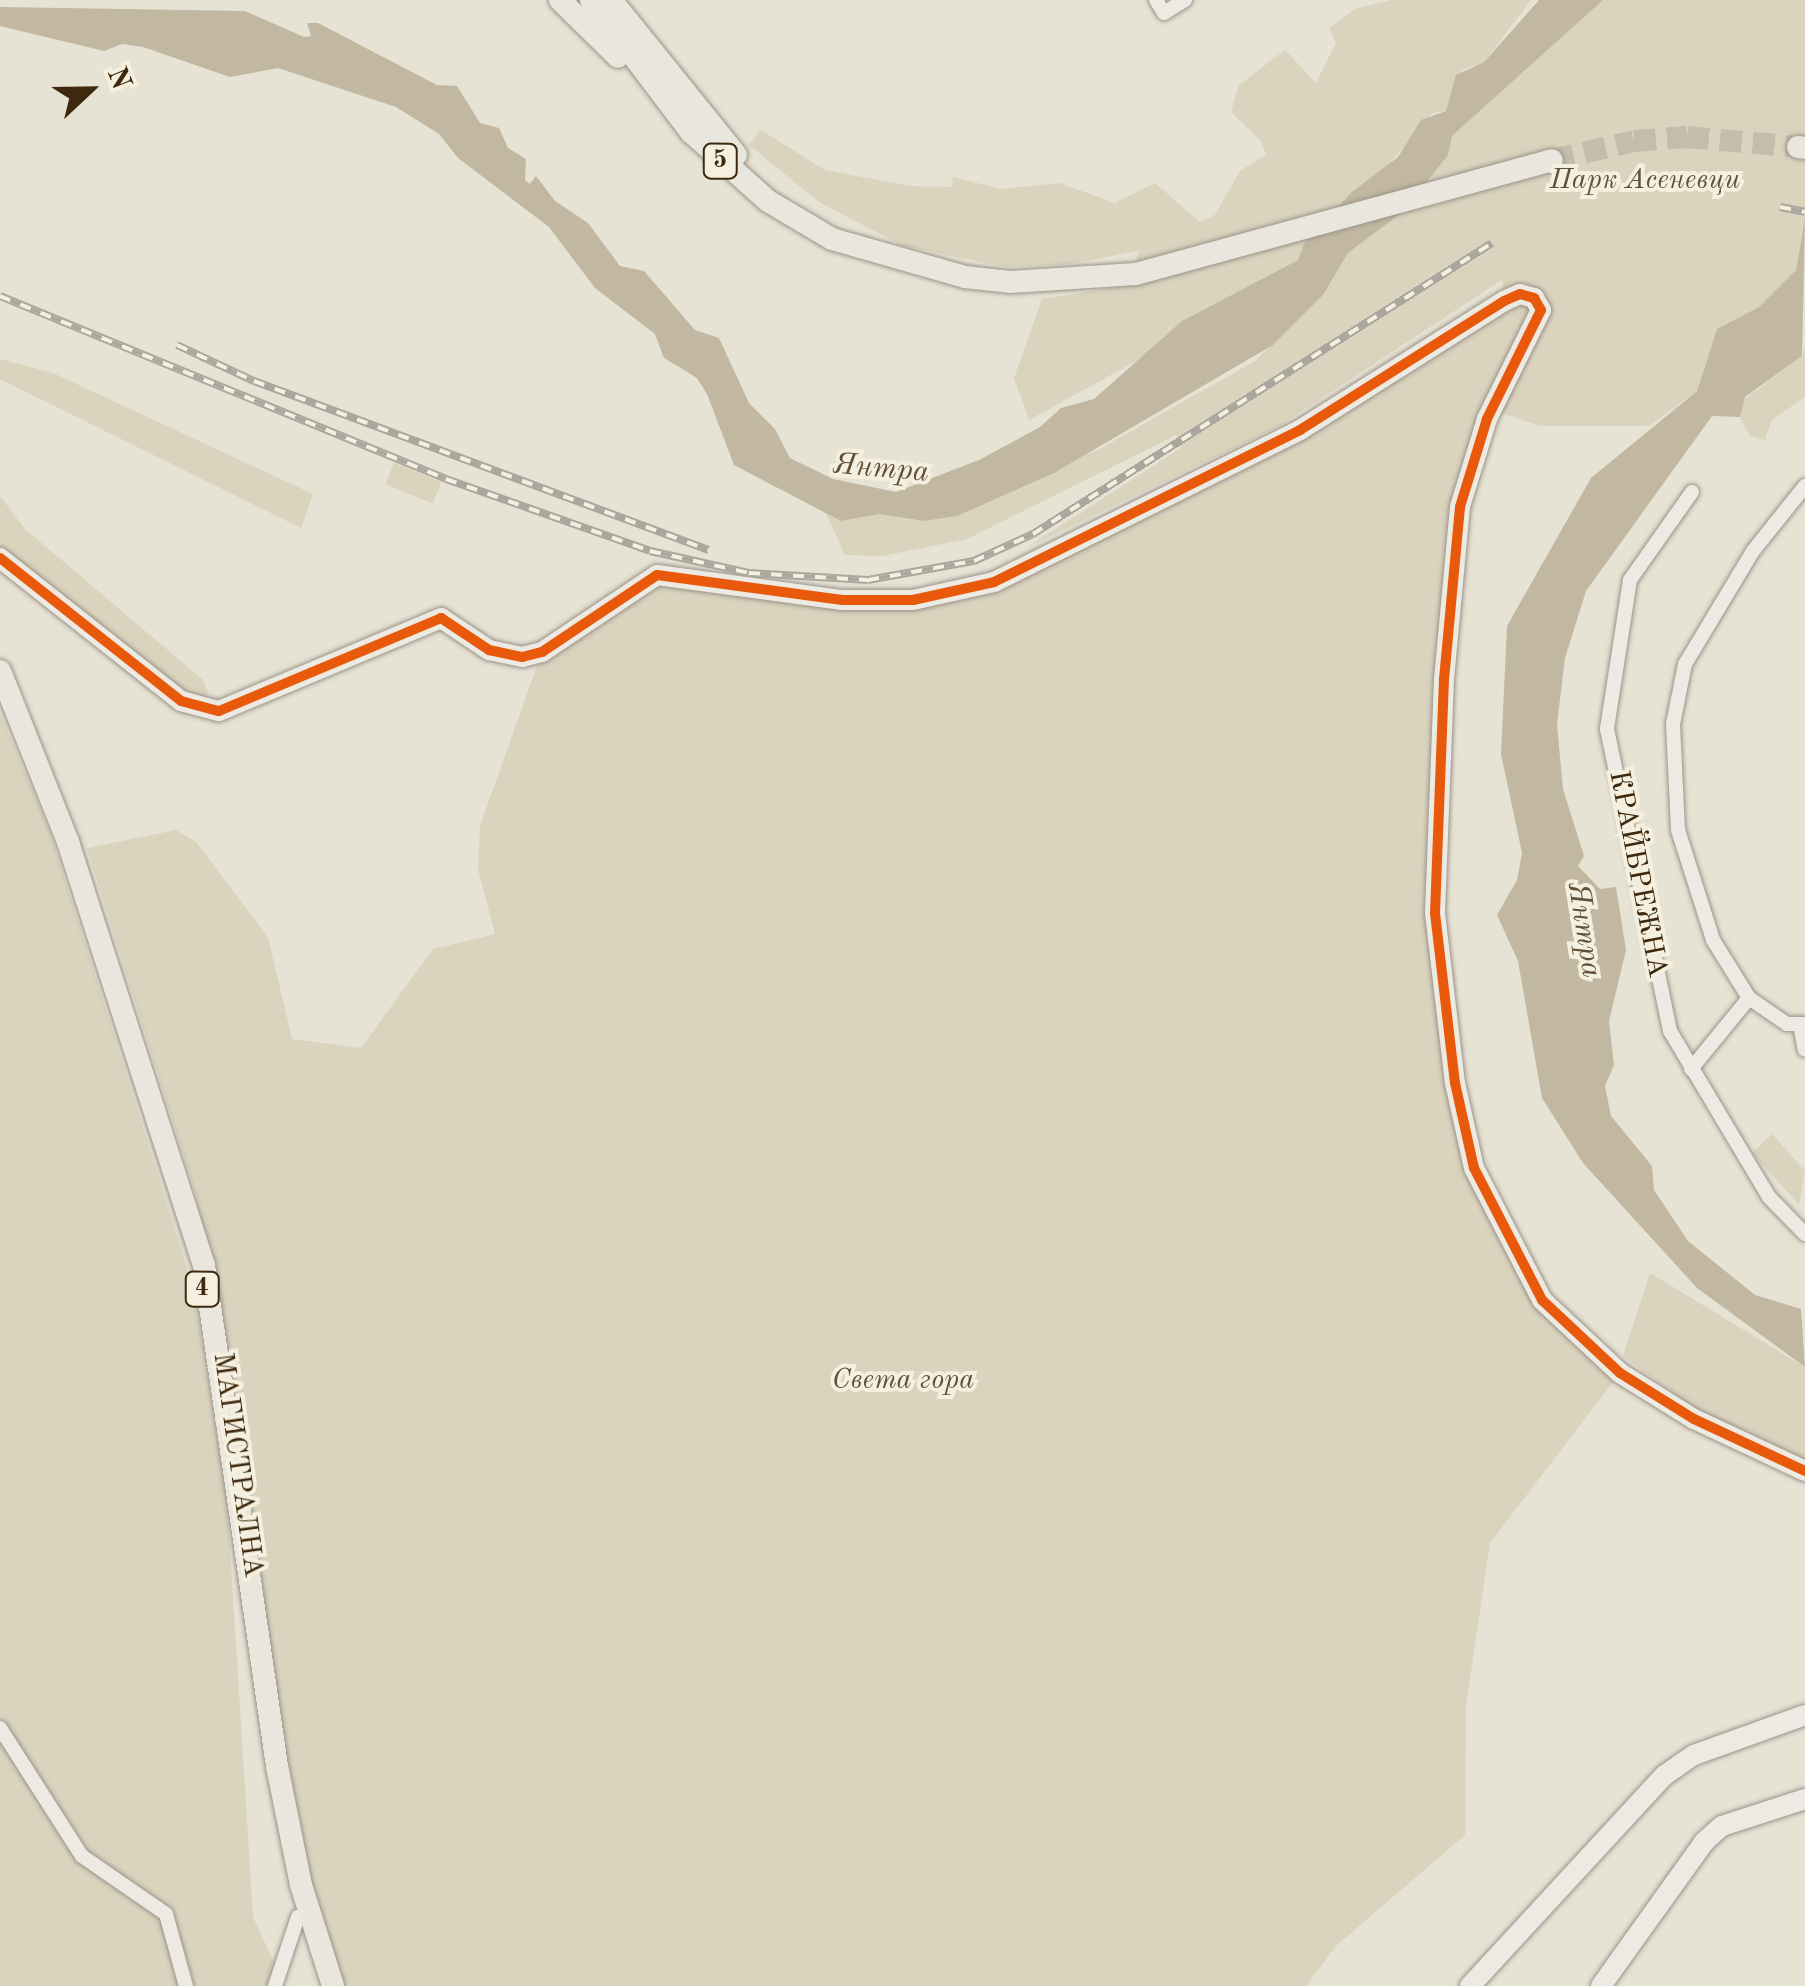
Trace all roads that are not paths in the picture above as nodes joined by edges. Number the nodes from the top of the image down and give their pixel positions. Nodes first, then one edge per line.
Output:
1 (560, 0) edge
2 (591, 0) edge
3 (615, 0) edge
4 (1185, 0) edge
5 (1160, 6) edge
6 (690, 132) junction
7 (1552, 160) tunnel mouth
8 (899, 258) junction
9 (1805, 486) edge
10 (1692, 492) dead end
11 (0, 558) edge
12 (0, 671) edge
13 (0, 686) edge
14 (1750, 998) junction
15 (1802, 1024) edge
16 (1805, 1050) edge
17 (1691, 1069) junction
18 (1805, 1234) edge
19 (1805, 1472) edge
20 (1805, 1714) edge
21 (0, 1728) edge
22 (1805, 1799) edge
23 (298, 1917) junction
24 (186, 1986) edge
25 (275, 1986) edge
26 (320, 1986) edge
27 (333, 1986) edge
28 (1470, 1986) edge
29 (1601, 1986) edge

1 - 6 main road
2 - 6 main road, 5
3 - 8 main road, 5
4 - 5 street
6 - 8 main road, 5
7 - 8 main road, 5
9 - 14 street
10 - 17 street, КРАЙБРЕЖНА
11 - 19 street
12 - 27 main road, МАГИСТРАЛНА / 4
13 - 23 main road, МАГИСТРАЛНА / 4
14 - 15 street
14 - 17 street
15 - 16 street
17 - 18 street, КРАЙБРЕЖНА
20 - 28 street
21 - 24 street
22 - 29 street
23 - 25 street
23 - 26 main road, МАГИСТРАЛНА / 4

